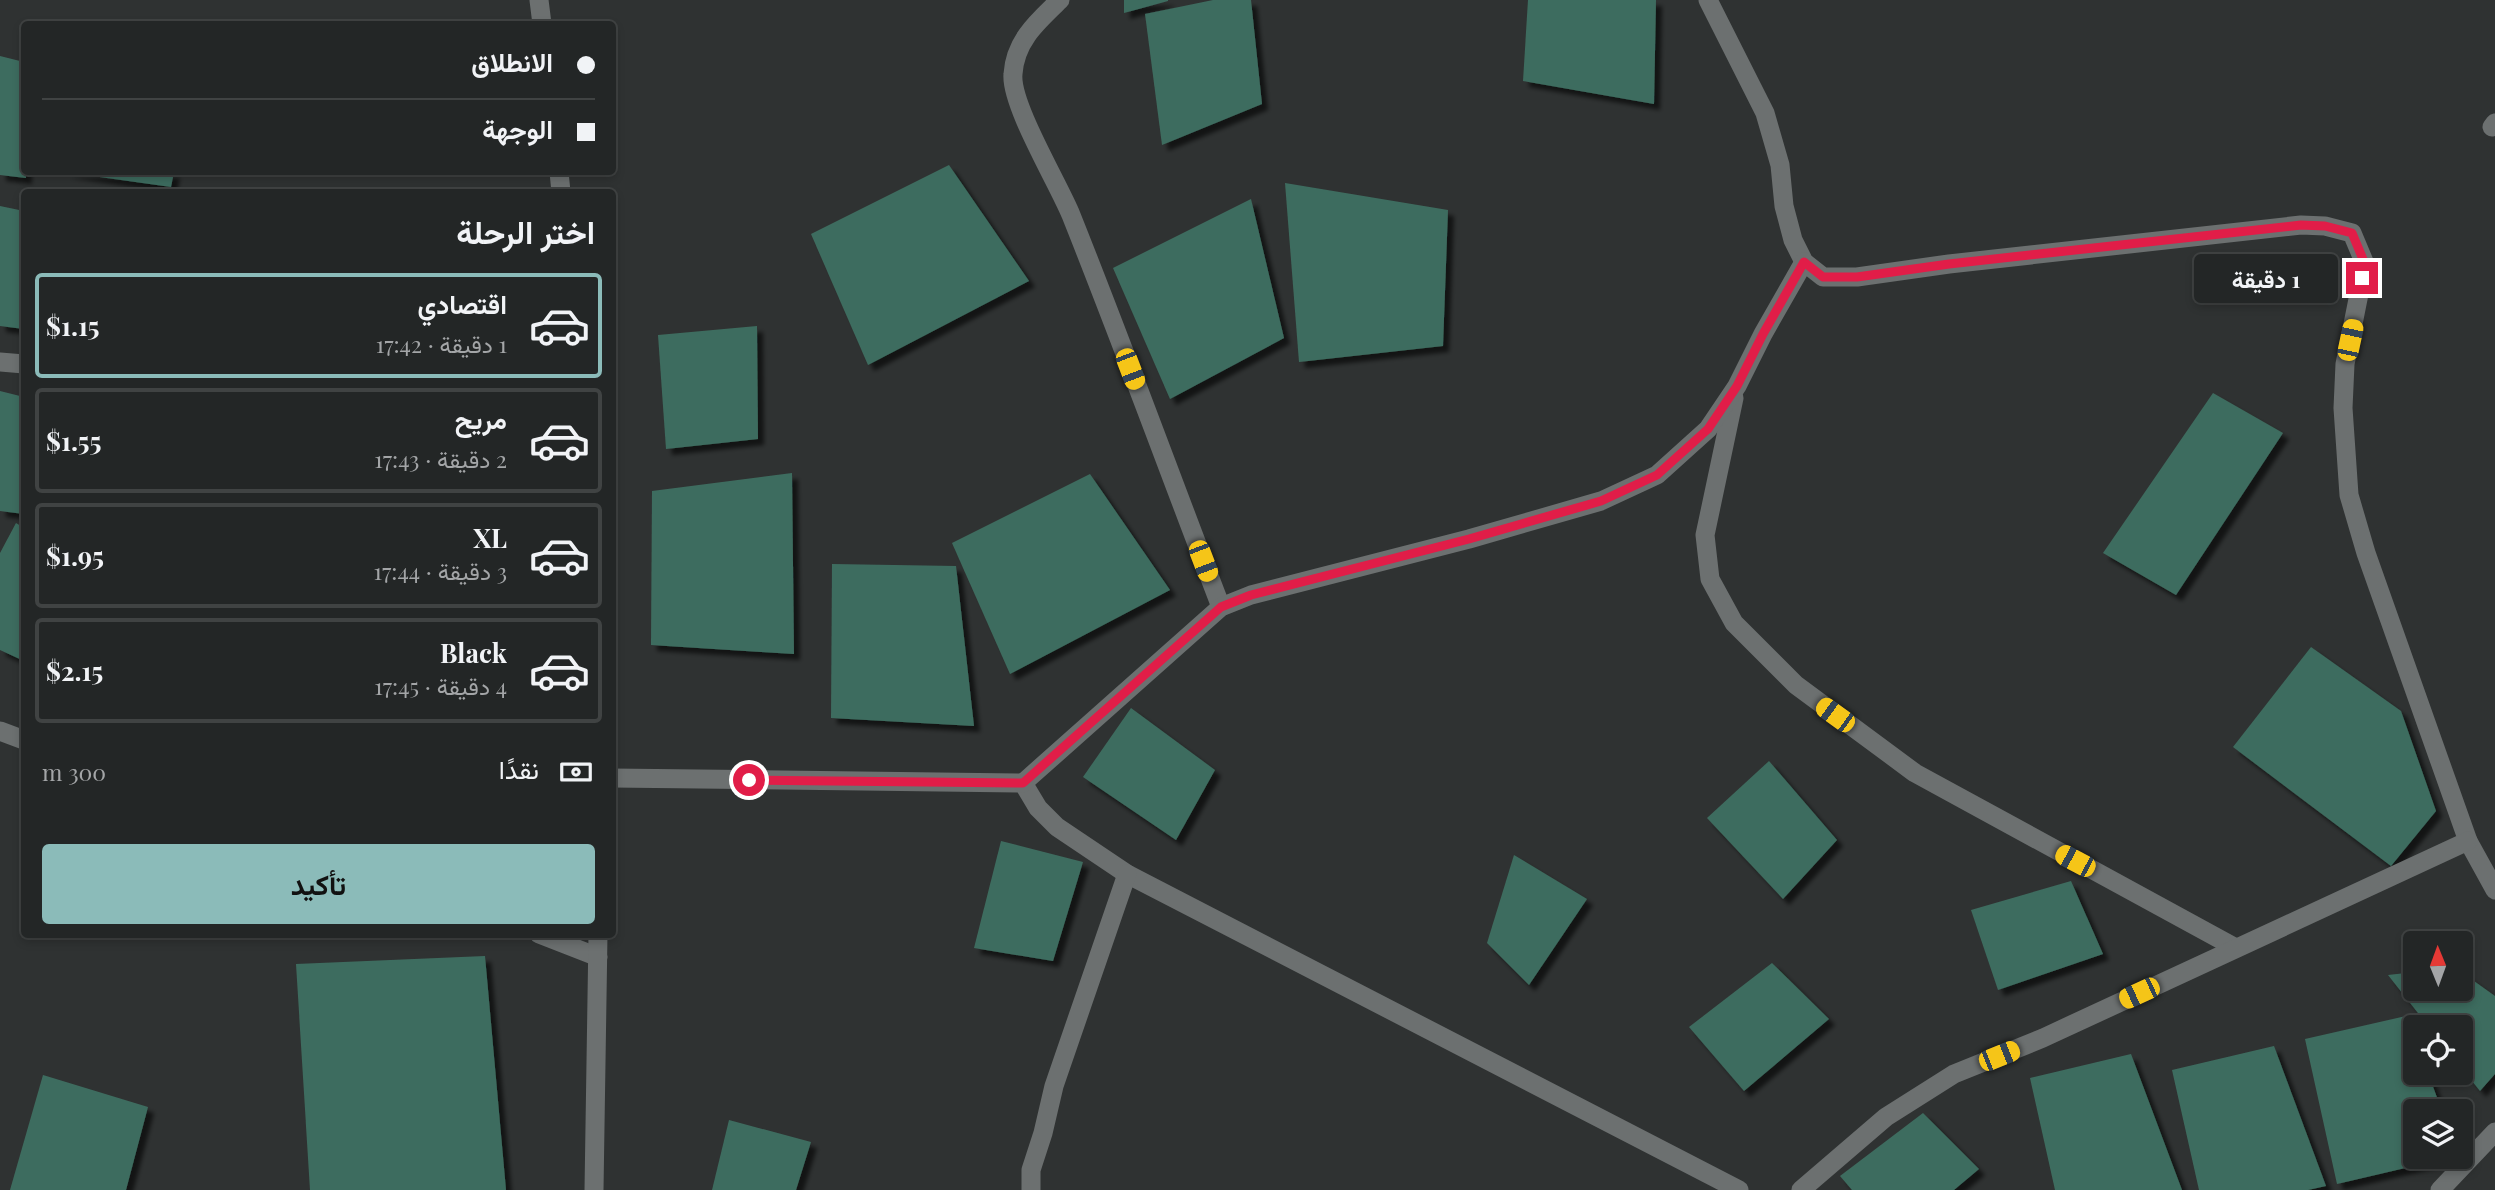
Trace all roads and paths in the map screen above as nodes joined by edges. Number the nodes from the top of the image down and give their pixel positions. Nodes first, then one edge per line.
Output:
1 (539, 0) edge
2 (1060, 0) edge
3 (1708, 0) edge
4 (542, 21) edge
5 (1804, 262) junction
6 (0, 362) edge
7 (21, 364) edge
8 (1737, 386) junction
9 (1221, 607) junction
10 (0, 731) edge
11 (21, 739) edge
12 (616, 778) edge
13 (1023, 783) junction
14 (2468, 841) junction
15 (1127, 874) junction
16 (2495, 890) edge
17 (549, 938) edge
18 (598, 938) edge
19 (2236, 948) junction
20 (598, 957) junction
21 (2495, 1132) edge
22 (594, 1190) edge
23 (1031, 1190) edge
24 (1739, 1190) edge
25 (1801, 1190) edge
26 (2440, 1190) edge

1 - 4 street
2 - 9 street
3 - 5 street
5 - 8 street
5 - 14 street
6 - 7 street
8 - 9 street
8 - 19 street
9 - 13 street
10 - 11 street
12 - 13 street
13 - 15 street
14 - 16 street
14 - 19 street
15 - 23 street
15 - 24 street
17 - 20 street
18 - 20 street
19 - 25 street
20 - 22 street
21 - 26 street

